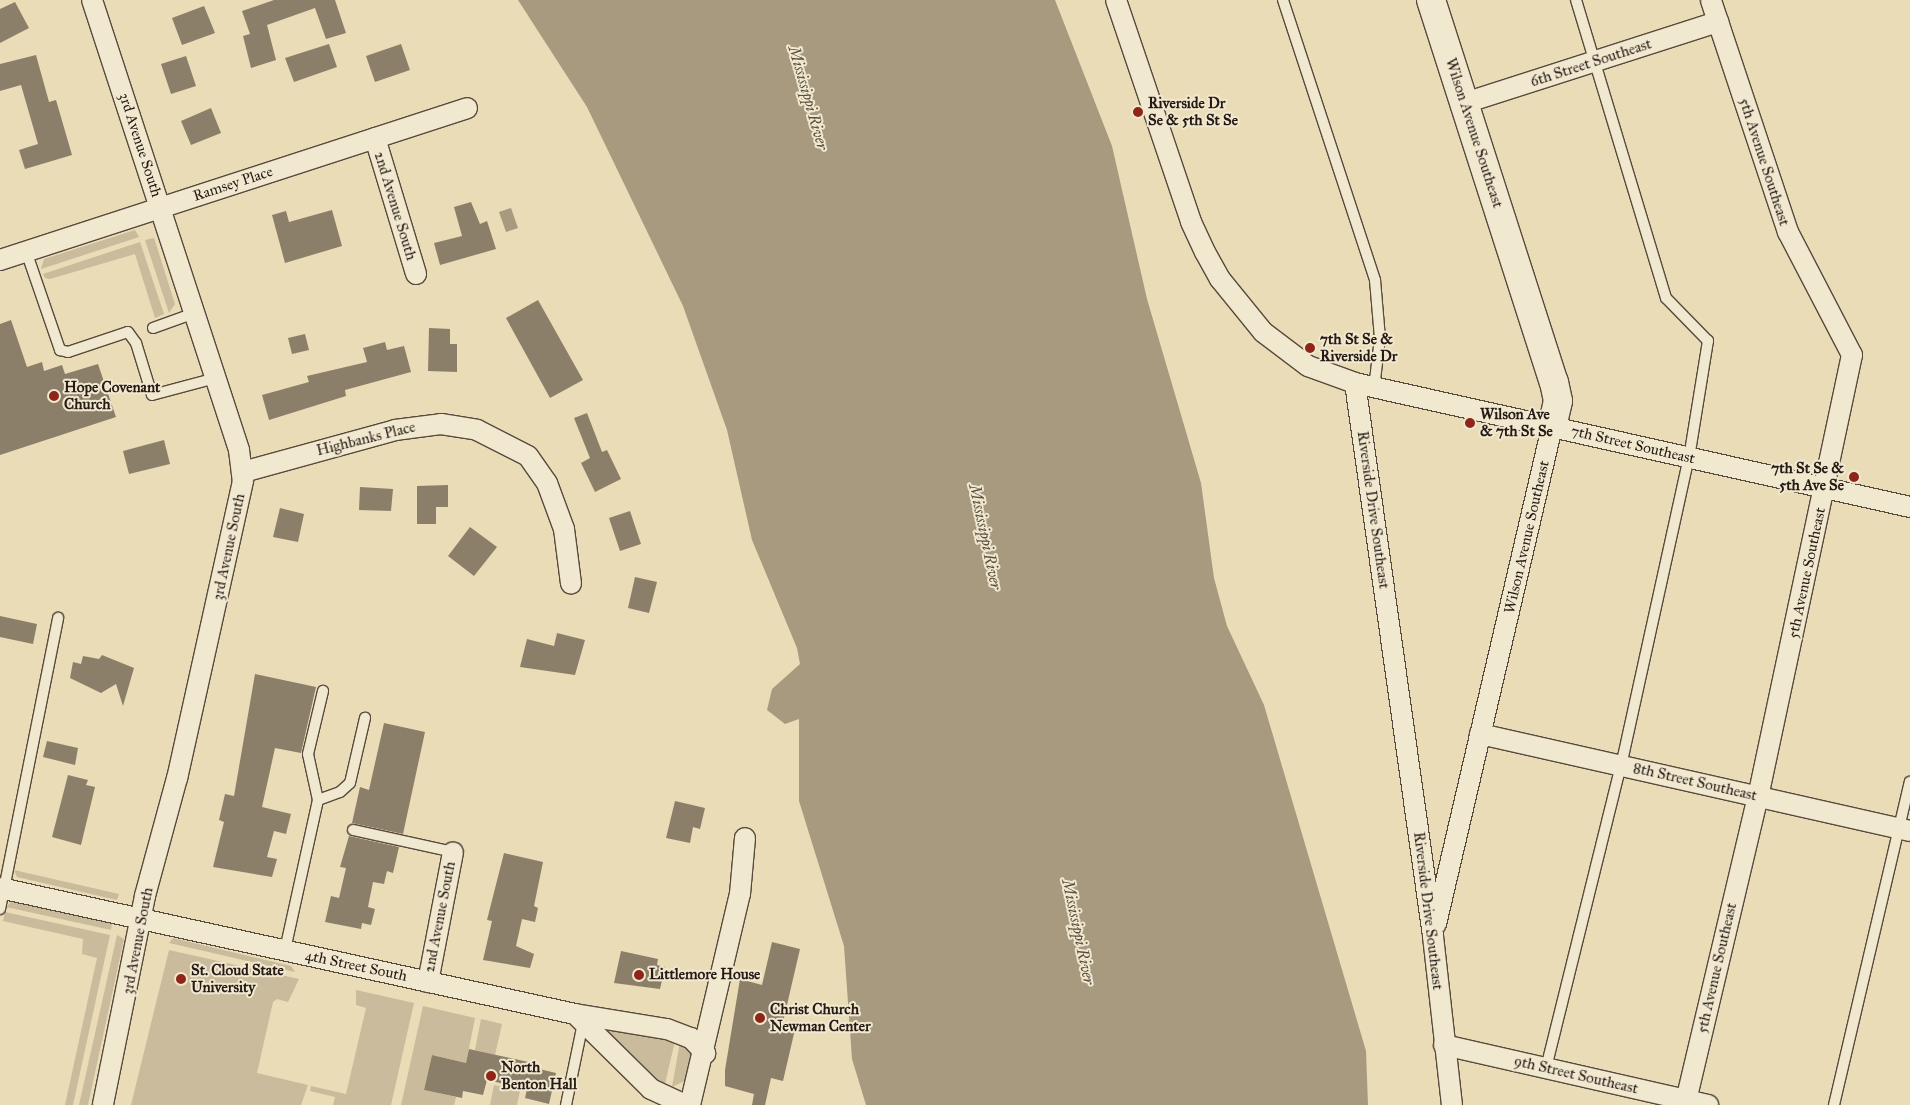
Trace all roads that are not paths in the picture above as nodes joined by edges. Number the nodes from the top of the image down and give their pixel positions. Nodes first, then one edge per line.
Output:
1 (92, 0) edge
2 (1116, 0) edge
3 (1283, 0) edge
4 (1431, 0) edge
5 (1576, 0) edge
6 (1710, 0) edge
7 (1718, 22) junction
8 (1596, 61) junction
9 (1464, 103) junction
10 (467, 108) dead end
11 (374, 138) junction
12 (161, 207) junction
13 (26, 251) junction
14 (0, 260) edge
15 (416, 274) dead end
16 (195, 312) junction
17 (153, 328) dead end
18 (216, 378) junction
19 (1365, 385) junction
20 (1552, 427) junction
21 (1689, 458) junction
22 (243, 472) junction
23 (1825, 488) junction
24 (1910, 507) edge
25 (570, 584) dead end
26 (58, 618) dead end
27 (323, 691) dead end
28 (365, 718) dead end
29 (1480, 734) junction
30 (1621, 766) junction
31 (1910, 782) edge
32 (1758, 796) junction
33 (318, 800) junction
34 (353, 830) dead end
35 (1905, 830) edge
36 (745, 838) dead end
37 (452, 852) joint
38 (2, 888) edge
39 (0, 909) edge
40 (142, 919) junction
41 (1433, 936) junction
42 (285, 950) junction
43 (428, 982) junction
44 (579, 1019) junction
45 (1444, 1045) junction
46 (705, 1053) junction
47 (1546, 1068) junction
48 (1685, 1102) edge
49 (103, 1105) edge
50 (566, 1105) edge
51 (688, 1105) edge
52 (1452, 1105) edge
53 (1708, 1105) edge
54 (1834, 1105) edge

1 - 12 street, 3rd Avenue South
2 - 19 street
3 - 19 lane
4 - 9 street, Wilson Avenue Southeast
5 - 8 lane
6 - 7 street, 5th Avenue Southeast
7 - 8 street, 6th Street Southeast
7 - 23 street, 5th Avenue Southeast
8 - 9 street, 6th Street Southeast
8 - 21 lane
9 - 20 street, Wilson Avenue Southeast
10 - 11 street, Ramsey Place
11 - 12 street, Ramsey Place
11 - 15 street, 2nd Avenue South
12 - 13 street, Ramsey Place
12 - 16 street, 3rd Avenue South
13 - 14 street, Ramsey Place
13 - 18 lane
16 - 17 lane
16 - 18 street, 3rd Avenue South
18 - 22 street, 3rd Avenue South
19 - 20 street, 7th Street Southeast
19 - 41 street, Riverside Drive Southeast
20 - 21 street, 7th Street Southeast
20 - 29 street, Wilson Avenue Southeast
21 - 23 street, 7th Street Southeast
21 - 30 lane
22 - 25 street, Highbanks Place
22 - 40 street, 3rd Avenue South
23 - 24 street, 7th Street Southeast
23 - 32 street, 5th Avenue Southeast
26 - 38 lane
27 - 33 lane
28 - 33 lane
29 - 30 street, 8th Street Southeast
29 - 41 street, Wilson Avenue Southeast
30 - 32 street, 8th Street Southeast
30 - 47 lane
31 - 35 lane
32 - 35 street, 8th Street Southeast
32 - 48 street, 5th Avenue Southeast
33 - 42 lane
34 - 37 lane
35 - 54 lane
36 - 46 street
37 - 43 street, 2nd Avenue South
38 - 39 lane
38 - 40 street, 4th Street South
40 - 42 street, 4th Street South
40 - 49 street, 3rd Avenue South
41 - 45 street, Riverside Drive Southeast
42 - 43 street, 4th Street South
43 - 44 street, 4th Street South
44 - 46 street, 4th Street South
44 - 50 lane
44 - 51 street
45 - 47 street, 9th Street Southeast
45 - 52 street, Riverside Drive Southeast
46 - 51 street
47 - 48 street, 9th Street Southeast
48 - 53 street, 9th Street Southeast

